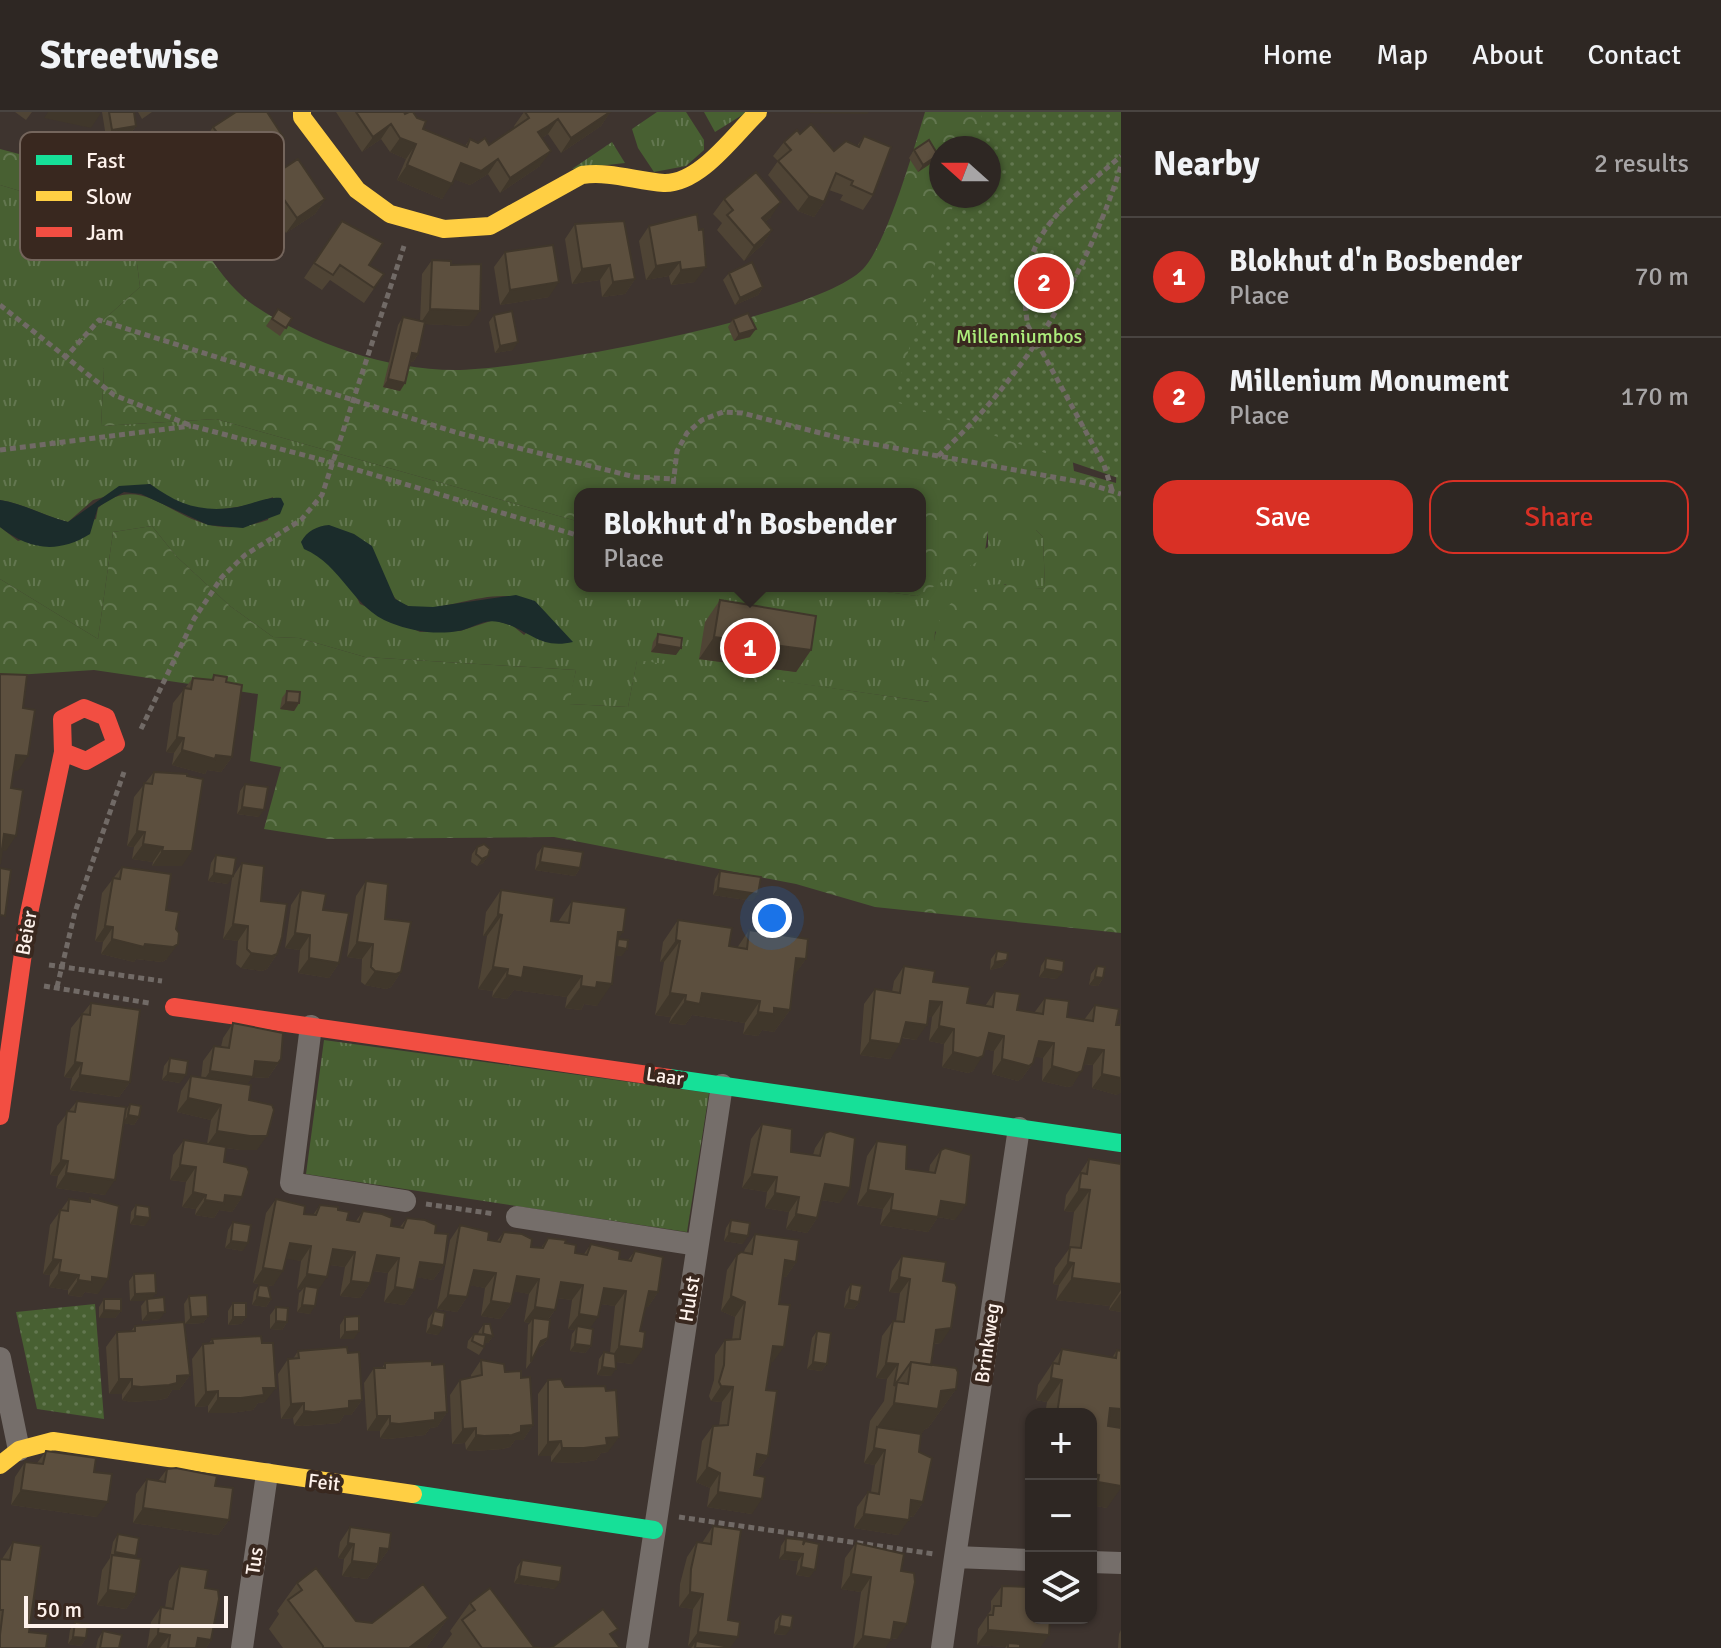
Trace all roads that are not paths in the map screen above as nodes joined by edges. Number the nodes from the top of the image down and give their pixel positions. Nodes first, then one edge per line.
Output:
1 (302, 112) edge
2 (758, 112) edge
3 (63, 752) dead end
4 (174, 1007) road end
5 (311, 1026) junction
6 (722, 1085) junction
7 (0, 1116) edge
8 (1019, 1128) junction
9 (1121, 1143) edge
10 (405, 1201) road end
11 (517, 1217) road end
12 (697, 1245) junction
13 (0, 1358) edge
14 (19, 1450) junction
15 (0, 1465) edge
16 (267, 1474) junction
17 (655, 1522) junction
18 (955, 1557) junction
19 (1025, 1560) edge
20 (1097, 1562) edge
21 (1121, 1563) edge
22 (242, 1648) edge
23 (637, 1648) edge
24 (942, 1648) edge

1 - 2 street
3 - 7 street, Beier
4 - 5 street, Laar
5 - 6 street, Laar
5 - 10 street
6 - 8 street, Laar
6 - 12 street, Hulst
8 - 9 street
8 - 18 street, Brinkweg
11 - 12 street
12 - 17 street, Hulst
13 - 14 street
14 - 15 street, Feit
14 - 16 street, Feit
16 - 17 street, Feit
16 - 22 street, Tus
17 - 23 street
18 - 19 street
18 - 24 street, Brinkweg
20 - 21 street

